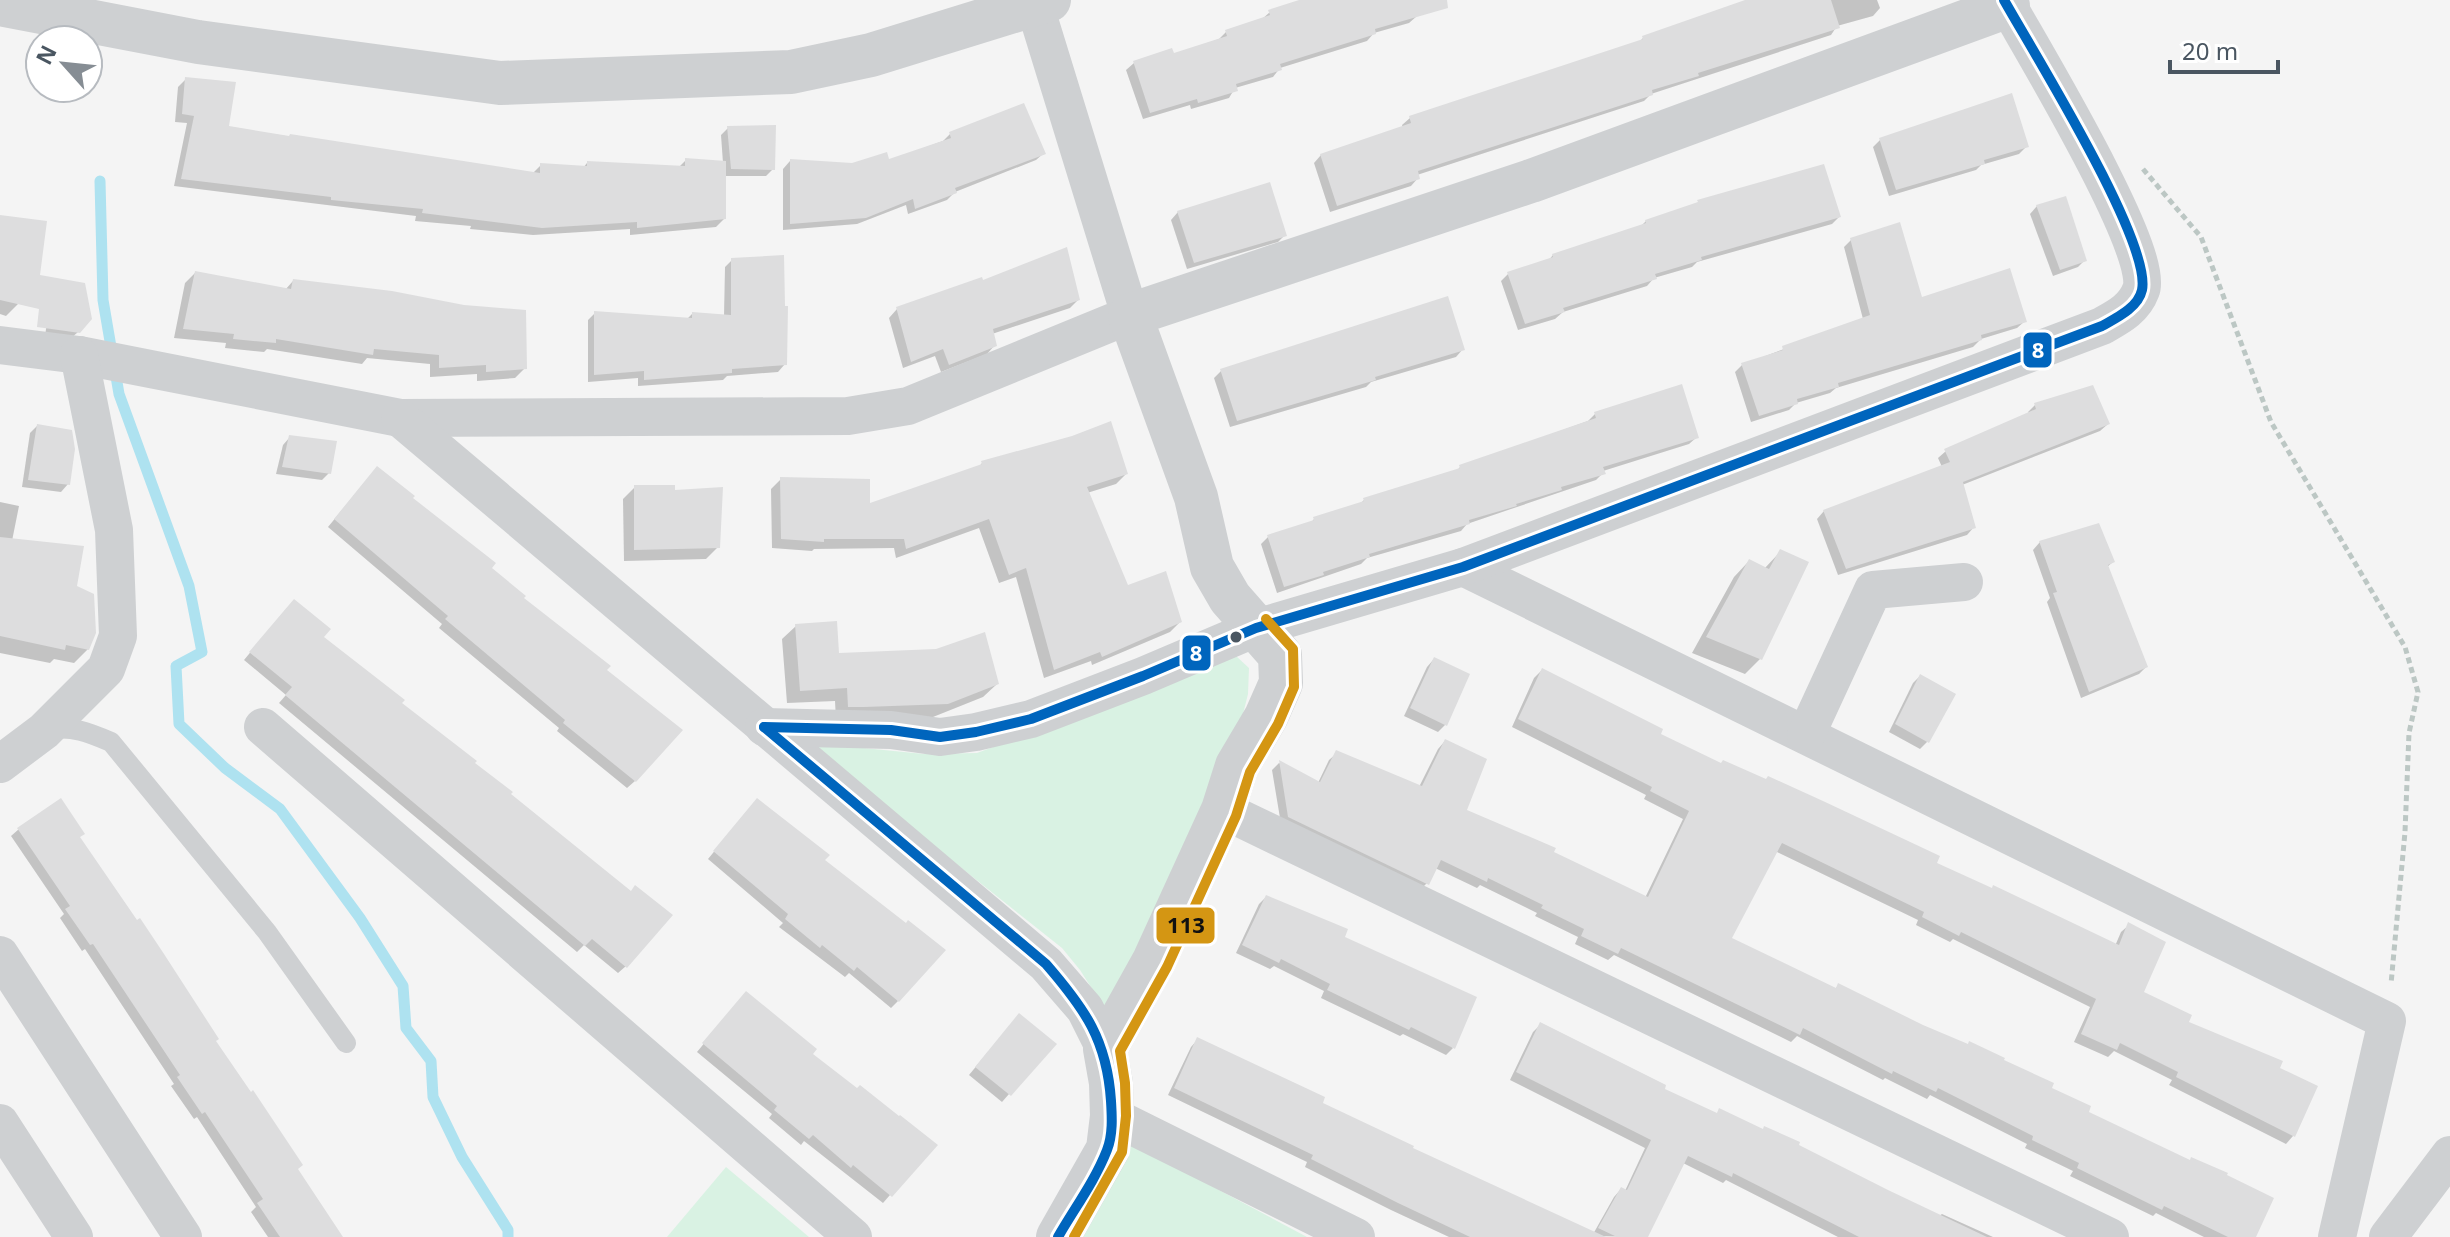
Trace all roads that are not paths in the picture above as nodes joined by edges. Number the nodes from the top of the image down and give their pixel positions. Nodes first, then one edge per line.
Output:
1 (1039, 2) edge
2 (2006, 3) edge
3 (0, 4) edge
4 (1130, 315) junction
5 (0, 345) edge
6 (79, 355) junction
7 (400, 418) junction
8 (1463, 567) junction
9 (1964, 582) dead end
10 (1256, 628) junction
11 (263, 727) dead end
12 (764, 727) junction
13 (44, 731) junction
14 (1806, 735) junction
15 (0, 764) edge
16 (1223, 810) junction
17 (0, 955) edge
18 (346, 1043) dead end
19 (1105, 1049) junction
20 (1112, 1116) junction
21 (0, 1123) edge
22 (2450, 1155) edge
23 (74, 1237) edge
24 (183, 1237) edge
25 (853, 1237) edge
26 (1058, 1237) edge
27 (1356, 1237) edge
28 (2110, 1237) edge
29 (2337, 1237) edge
30 (2388, 1237) edge

1 - 3 street
1 - 4 street
2 - 4 street
2 - 8 street
4 - 7 street
4 - 10 street
5 - 6 street
6 - 7 street
6 - 13 street
7 - 12 street
8 - 10 street
8 - 14 street
9 - 14 street
10 - 12 street
10 - 16 street
11 - 25 street
12 - 19 street
13 - 15 street
13 - 18 lane
14 - 29 street
16 - 19 street
16 - 28 street
17 - 24 street
19 - 20 street
20 - 26 street
20 - 27 street
21 - 23 street
22 - 30 street

